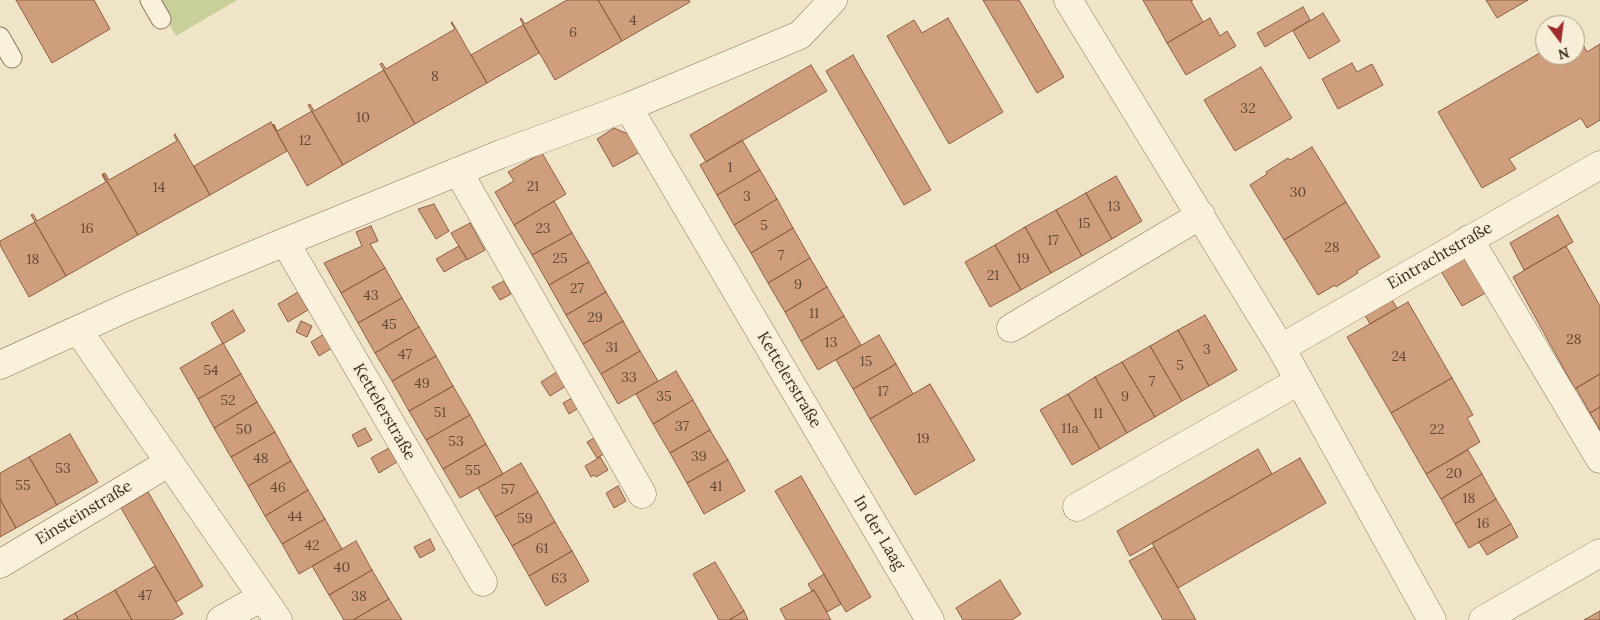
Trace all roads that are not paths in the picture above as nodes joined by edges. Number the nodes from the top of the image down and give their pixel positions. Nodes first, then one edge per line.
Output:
1 (150, 0) edge
2 (833, 0) edge
3 (1068, 0) edge
4 (161, 19) dead end
5 (0, 37) edge
6 (12, 58) dead end
7 (628, 107) junction
8 (1600, 165) edge
9 (458, 171) junction
10 (1200, 215) junction
11 (1470, 239) junction
12 (284, 242) junction
13 (1012, 328) dead end
14 (78, 330) junction
15 (1281, 348) junction
16 (0, 364) edge
17 (1299, 381) junction
18 (827, 446) joint
19 (1600, 459) edge
20 (168, 463) junction
21 (642, 494) dead end
22 (1077, 507) dead end
23 (1600, 554) edge
24 (0, 564) edge
25 (483, 582) dead end
26 (262, 597) junction
27 (221, 620) edge
28 (278, 620) edge
29 (930, 620) edge
30 (1432, 620) edge
31 (1483, 620) edge

1 - 4 lane
2 - 7 street
3 - 10 street
5 - 6 lane
7 - 9 street
7 - 18 street, Kettelerstraße
8 - 11 street, Eintrachtstraße
9 - 12 street
9 - 21 street
10 - 13 street
10 - 15 street
11 - 15 street, Eintrachtstraße
11 - 19 street
12 - 14 street
12 - 25 street, Kettelerstraße
14 - 16 street
14 - 20 street
15 - 17 street
17 - 22 street
17 - 30 street
18 - 29 street, In der Laag
20 - 24 street, Einsteinstraße
20 - 26 street
23 - 31 street
26 - 27 street
26 - 28 street

